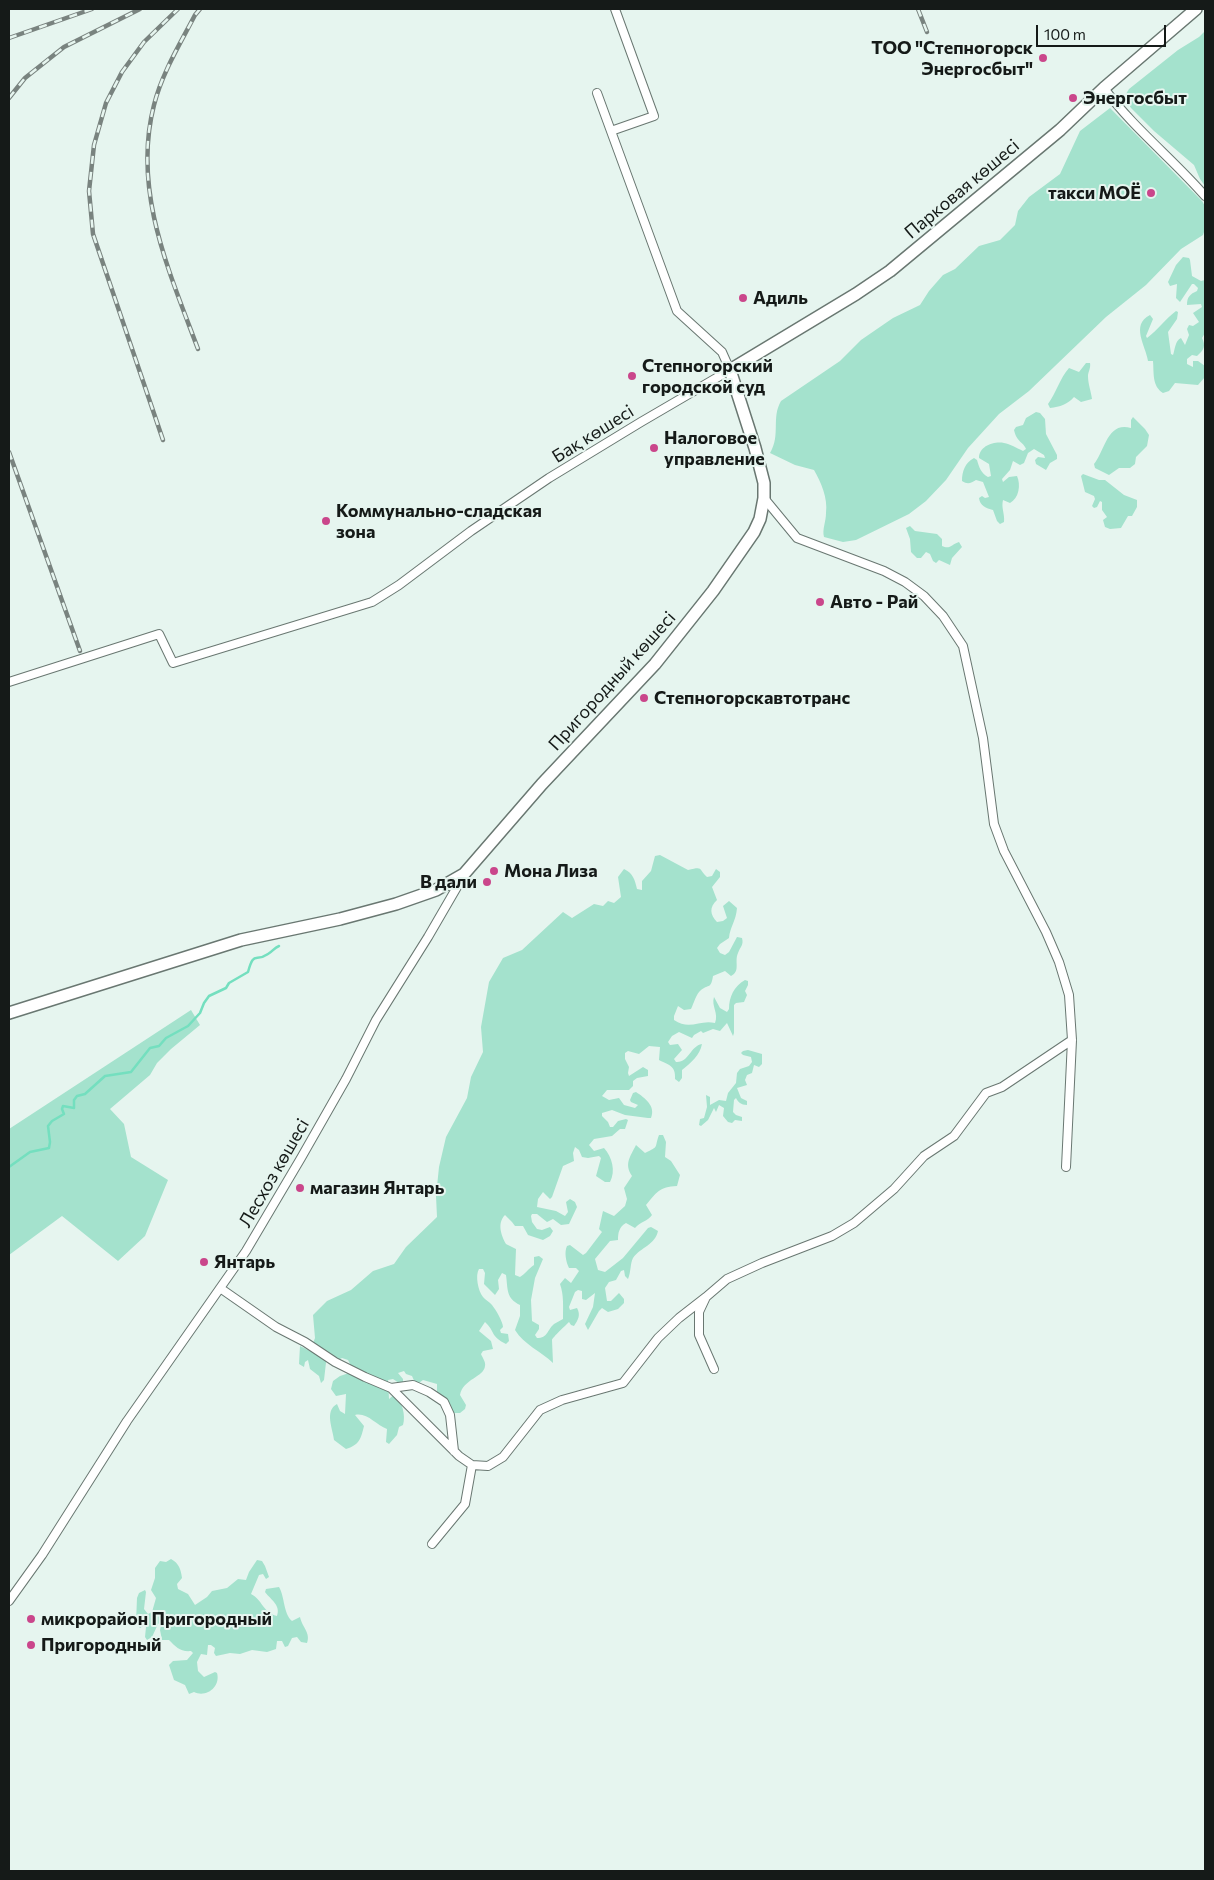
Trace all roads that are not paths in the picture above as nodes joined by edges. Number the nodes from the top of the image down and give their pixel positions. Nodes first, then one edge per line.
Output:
1 (615, 9) edge
2 (1196, 9) edge
3 (1104, 88) junction
4 (597, 92) dead end
5 (611, 131) junction
6 (1205, 196) edge
7 (730, 370) junction
8 (764, 498) junction
9 (9, 682) edge
10 (464, 874) junction
11 (9, 1013) edge
12 (1072, 1040) junction
13 (1066, 1167) dead end
14 (220, 1288) junction
15 (706, 1297) junction
16 (714, 1369) dead end
17 (392, 1388) junction
18 (454, 1451) junction
19 (472, 1465) junction
20 (432, 1544) dead end
21 (9, 1601) edge

1 - 5 street
2 - 3 street, Парковая көшесі
3 - 6 street
3 - 7 street, Парковая көшесі
4 - 5 street
5 - 7 street
7 - 8 street, Пригородный көшесі
7 - 9 street, Бақ көшесі
8 - 10 street, Пригородный көшесі
8 - 12 street
10 - 11 street, Пригородный көшесі
10 - 14 street, Лесхоз көшесі
12 - 13 street
12 - 15 street
14 - 17 street
14 - 21 street, Лесхоз көшесі
15 - 16 street
15 - 19 street
17 - 18 street
17 - 18 street
18 - 19 street
19 - 20 street

